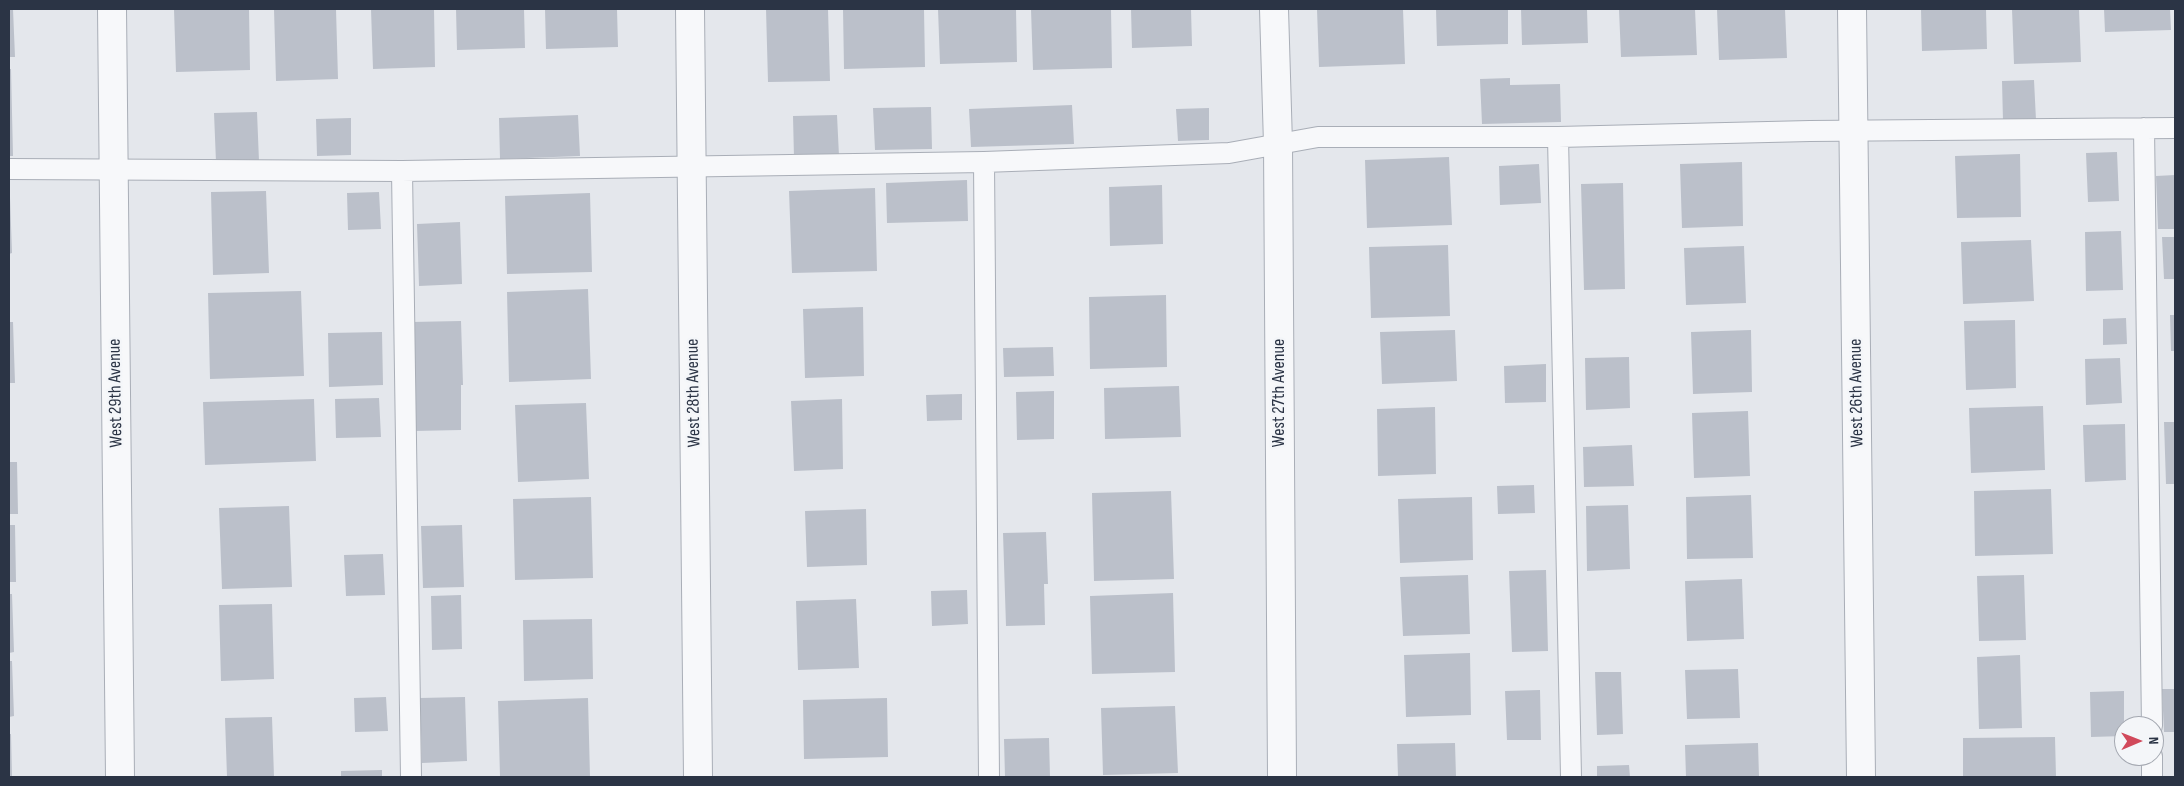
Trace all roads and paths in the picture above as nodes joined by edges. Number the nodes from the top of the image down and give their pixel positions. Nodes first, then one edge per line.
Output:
1 (112, 9) edge
2 (690, 9) edge
3 (1274, 9) edge
4 (1852, 9) edge
5 (2144, 128) junction
6 (2175, 128) edge
7 (1854, 132) junction
8 (1558, 137) junction
9 (1278, 144) junction
10 (984, 162) junction
11 (692, 166) junction
12 (9, 169) edge
13 (113, 169) junction
14 (402, 171) junction
15 (2152, 716) edge
16 (120, 777) edge
17 (411, 777) edge
18 (698, 777) edge
19 (989, 777) edge
20 (1282, 777) edge
21 (1571, 777) edge
22 (1861, 777) edge

1 - 13 street, West 29th Avenue
2 - 11 street, West 28th Avenue
3 - 9 street, West 27th Avenue
4 - 7 street, West 26th Avenue
5 - 6 lane
5 - 7 lane
5 - 15 lane
7 - 8 lane
7 - 22 street, West 26th Avenue
8 - 9 lane
8 - 21 lane
9 - 10 lane
9 - 20 street, West 27th Avenue
10 - 11 lane
10 - 19 lane
11 - 14 lane
11 - 18 street, West 28th Avenue
12 - 13 lane
13 - 14 lane
13 - 16 street, West 29th Avenue
14 - 17 lane

